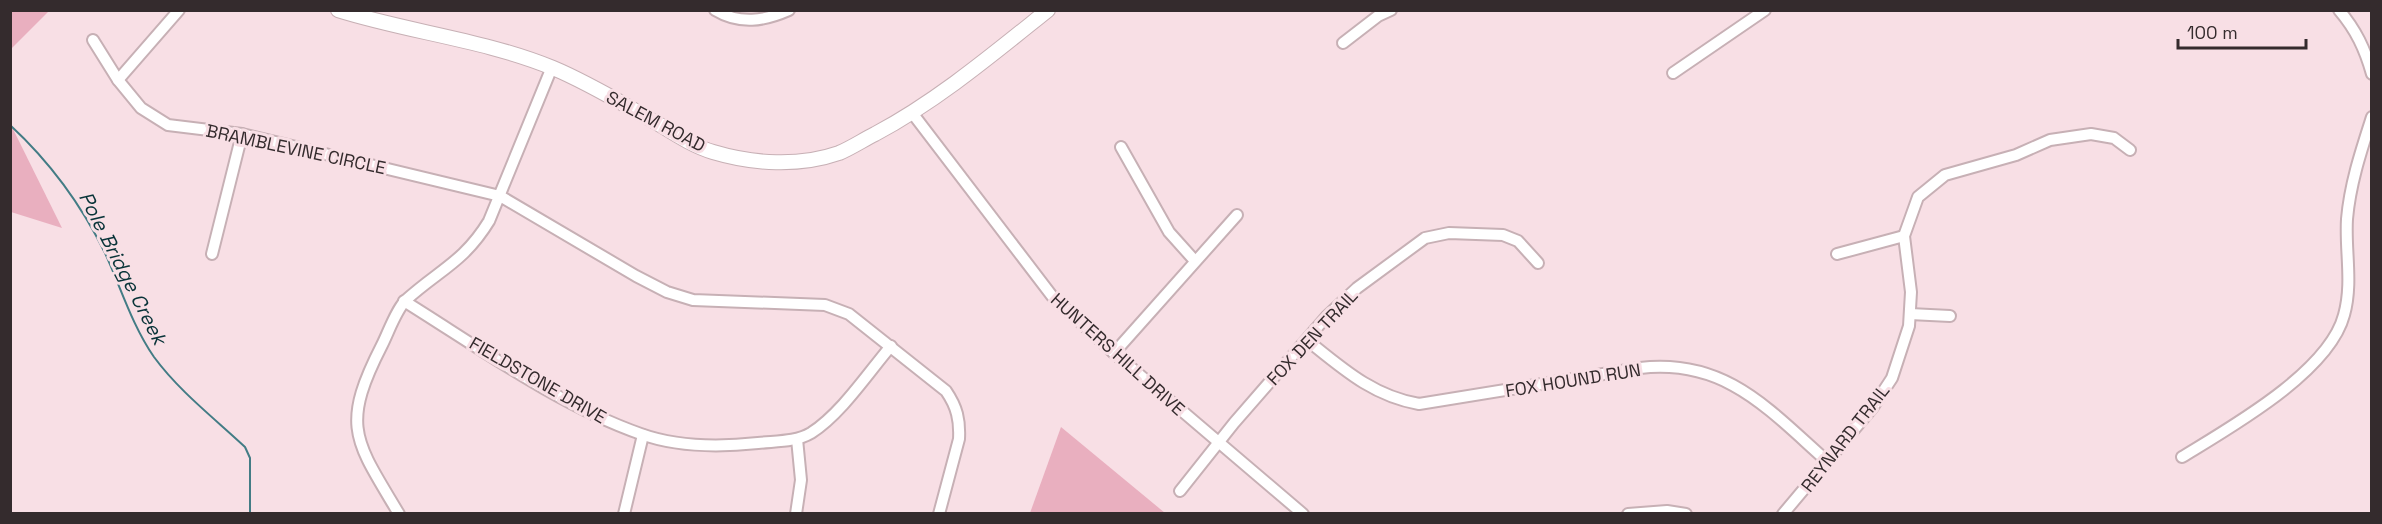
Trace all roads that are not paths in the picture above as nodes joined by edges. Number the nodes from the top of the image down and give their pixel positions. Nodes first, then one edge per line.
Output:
1 (178, 10) edge
2 (338, 10) edge
3 (715, 10) edge
4 (789, 10) edge
5 (1391, 10) edge
6 (1765, 10) edge
7 (2339, 10) edge
8 (1040, 13) edge
9 (93, 40) dead end
10 (1343, 43) dead end
11 (552, 67) junction
12 (1673, 73) dead end
13 (2372, 74) edge
14 (118, 80) junction
15 (914, 114) junction
16 (2372, 117) edge
17 (242, 134) junction
18 (1121, 147) dead end
19 (2130, 150) dead end
20 (500, 196) junction
21 (1237, 215) dead end
22 (1904, 236) junction
23 (212, 254) dead end
24 (1837, 254) dead end
25 (1195, 261) junction
26 (1538, 263) dead end
27 (405, 302) junction
28 (1910, 314) junction
29 (1950, 316) dead end
30 (1307, 340) junction
31 (891, 346) junction
32 (1114, 353) junction
33 (643, 435) junction
34 (797, 439) junction
35 (1218, 442) junction
36 (2182, 457) dead end
37 (1828, 462) junction
38 (1180, 491) dead end
39 (399, 513) edge
40 (624, 513) edge
41 (796, 513) edge
42 (939, 513) edge
43 (1303, 513) edge
44 (1628, 513) edge
45 (1686, 513) edge
46 (1784, 513) edge

1 - 14 street
2 - 11 street, SALEM ROAD
3 - 4 street
5 - 10 street
6 - 12 street
7 - 13 street
8 - 15 street, SALEM ROAD
9 - 14 street, BRAMBLEVINE CIRCLE
11 - 15 street, SALEM ROAD
11 - 20 street
14 - 17 street, BRAMBLEVINE CIRCLE
15 - 32 street, HUNTERS HILL DRIVE
16 - 36 street
17 - 20 street, BRAMBLEVINE CIRCLE
17 - 23 street
18 - 25 street
19 - 22 street, REYNARD TRAIL
20 - 27 street
20 - 31 street, BRAMBLEVINE CIRCLE
21 - 25 street
22 - 24 street
22 - 28 street, REYNARD TRAIL
25 - 32 street
26 - 30 street, FOX DEN TRAIL
27 - 33 street, FIELDSTONE DRIVE
27 - 39 street
28 - 29 street
28 - 37 street, REYNARD TRAIL
30 - 35 street, FOX DEN TRAIL
30 - 37 street, FOX HOUND RUN
31 - 34 street, FIELDSTONE DRIVE
31 - 42 street, BRAMBLEVINE CIRCLE
32 - 35 street, HUNTERS HILL DRIVE
33 - 34 street, FIELDSTONE DRIVE
33 - 40 street
34 - 41 street
35 - 38 street, FOX DEN TRAIL
35 - 43 street, HUNTERS HILL DRIVE
37 - 46 street, REYNARD TRAIL
44 - 45 street

